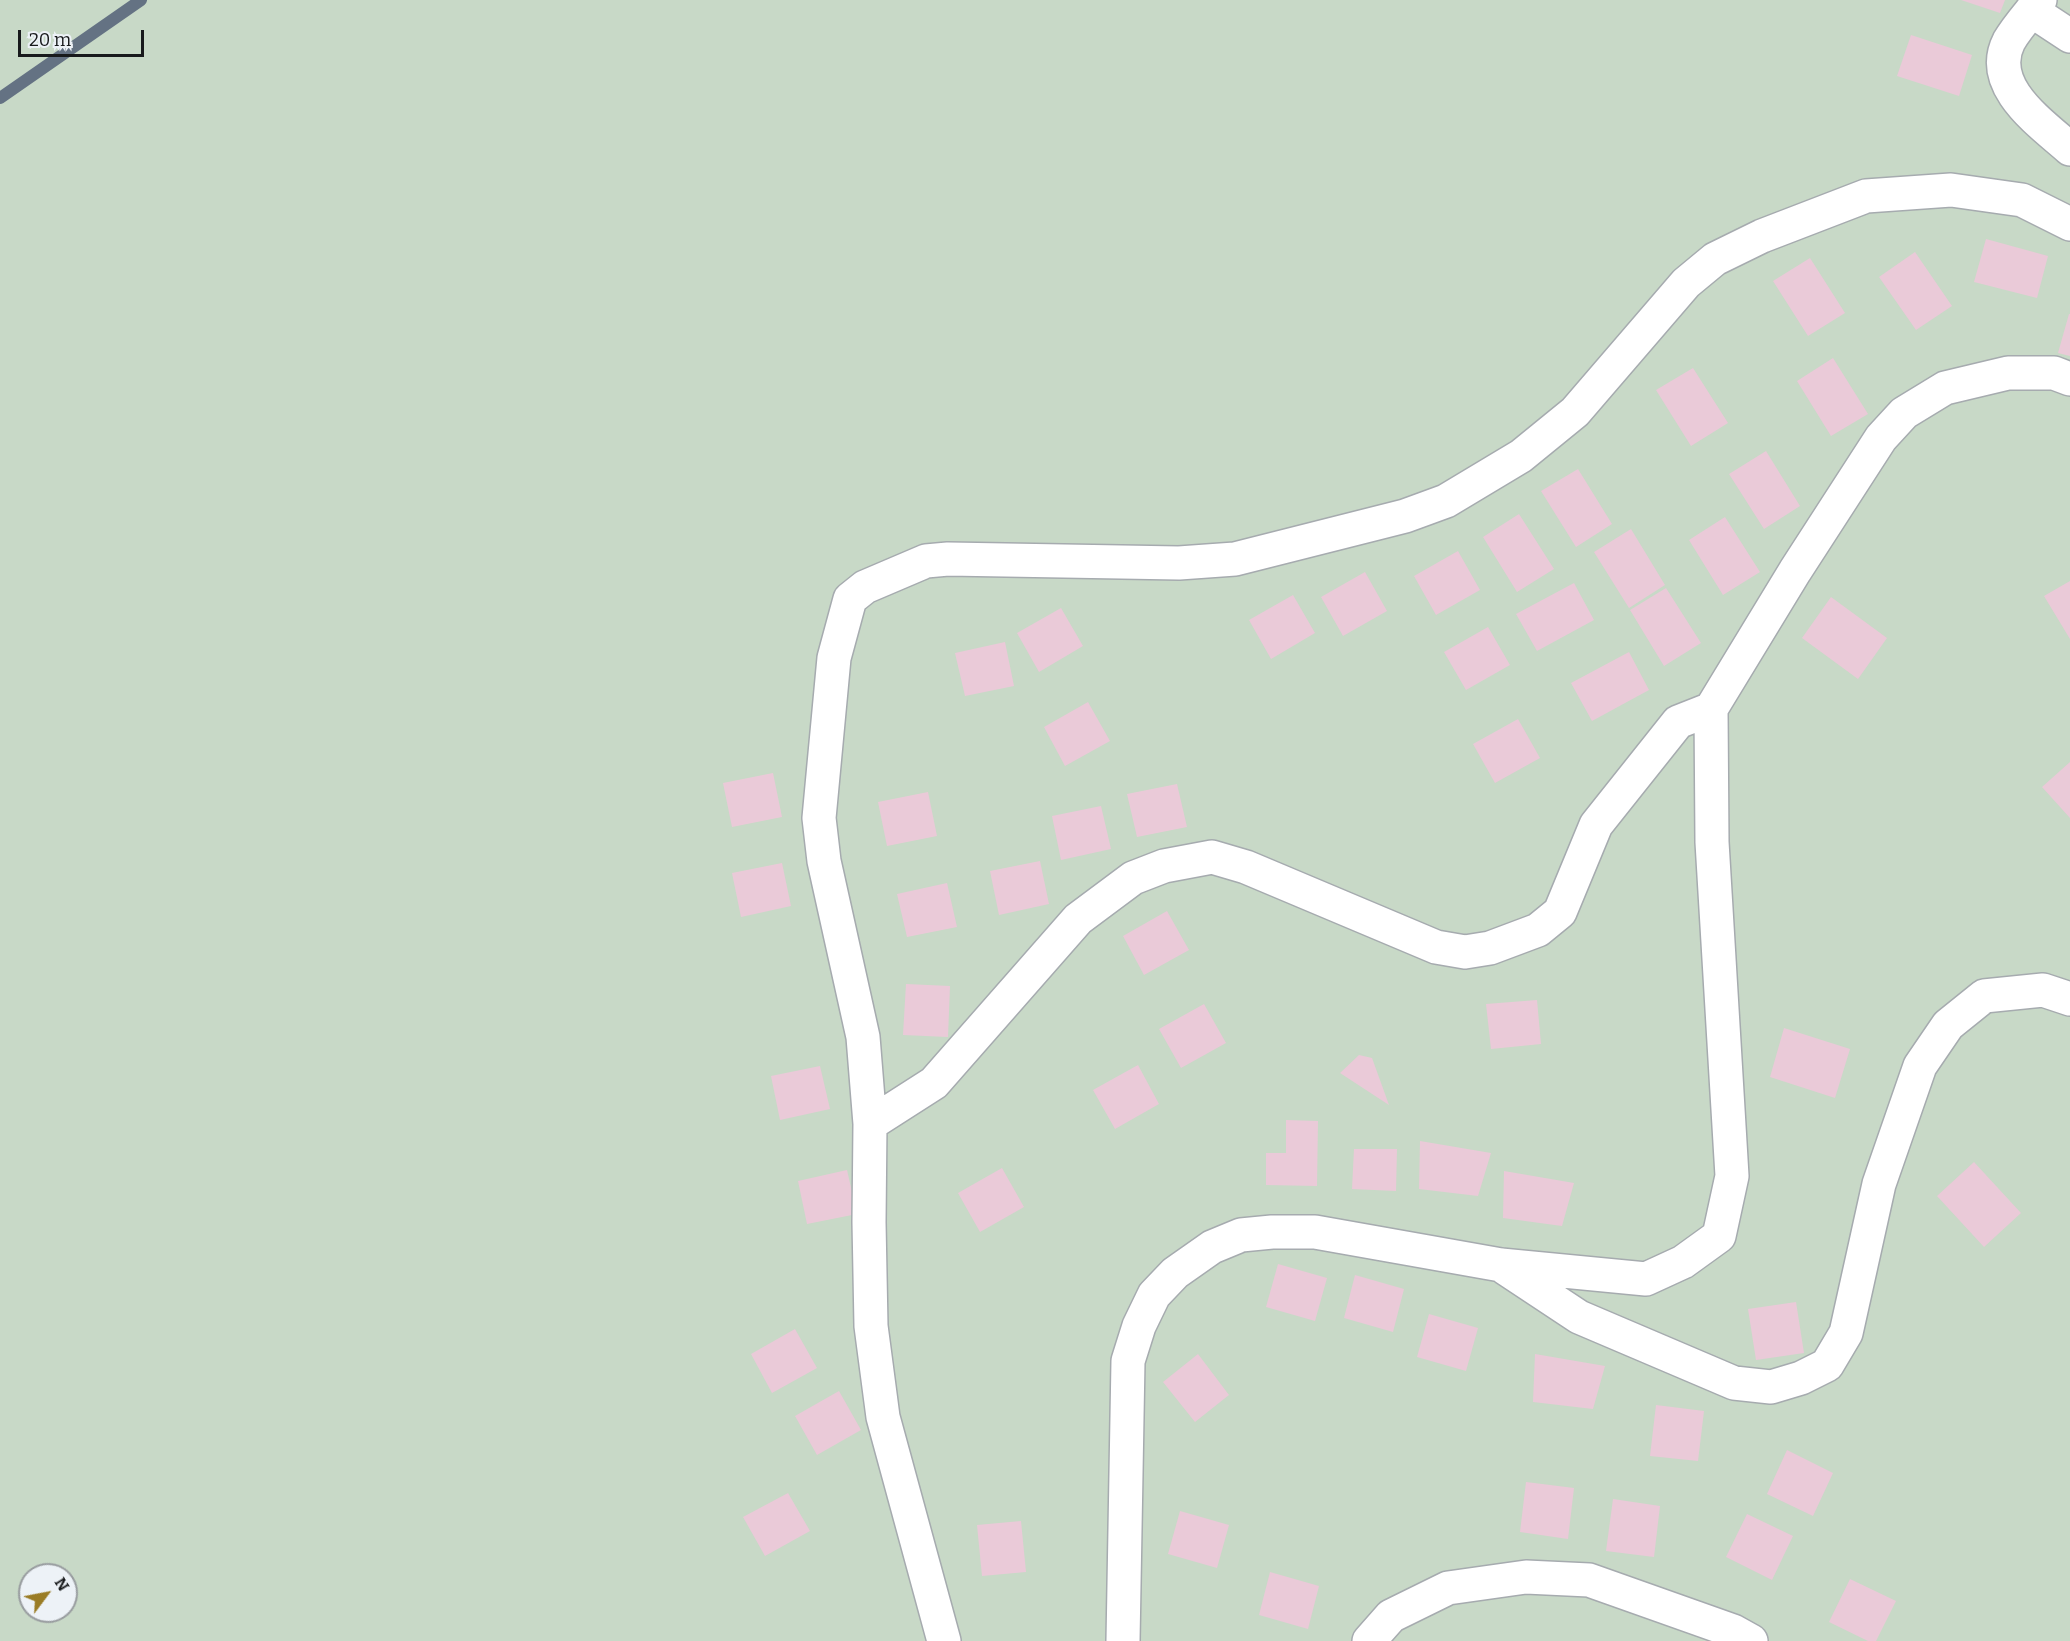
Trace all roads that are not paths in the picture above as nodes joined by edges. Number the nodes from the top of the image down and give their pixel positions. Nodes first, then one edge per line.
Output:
1 (2036, 5) edge
2 (2070, 36) edge
3 (2070, 149) edge
4 (2070, 224) edge
5 (2070, 379) edge
6 (1711, 709) junction
7 (2070, 999) edge
8 (870, 1124) junction
9 (1501, 1265) junction
10 (944, 1641) edge
11 (1123, 1641) edge
12 (1369, 1641) edge
13 (1750, 1641) edge

1 - 2 street
1 - 3 street
4 - 8 street
5 - 6 street
6 - 8 street
6 - 9 street
7 - 9 street
8 - 10 street
9 - 11 street
12 - 13 street

